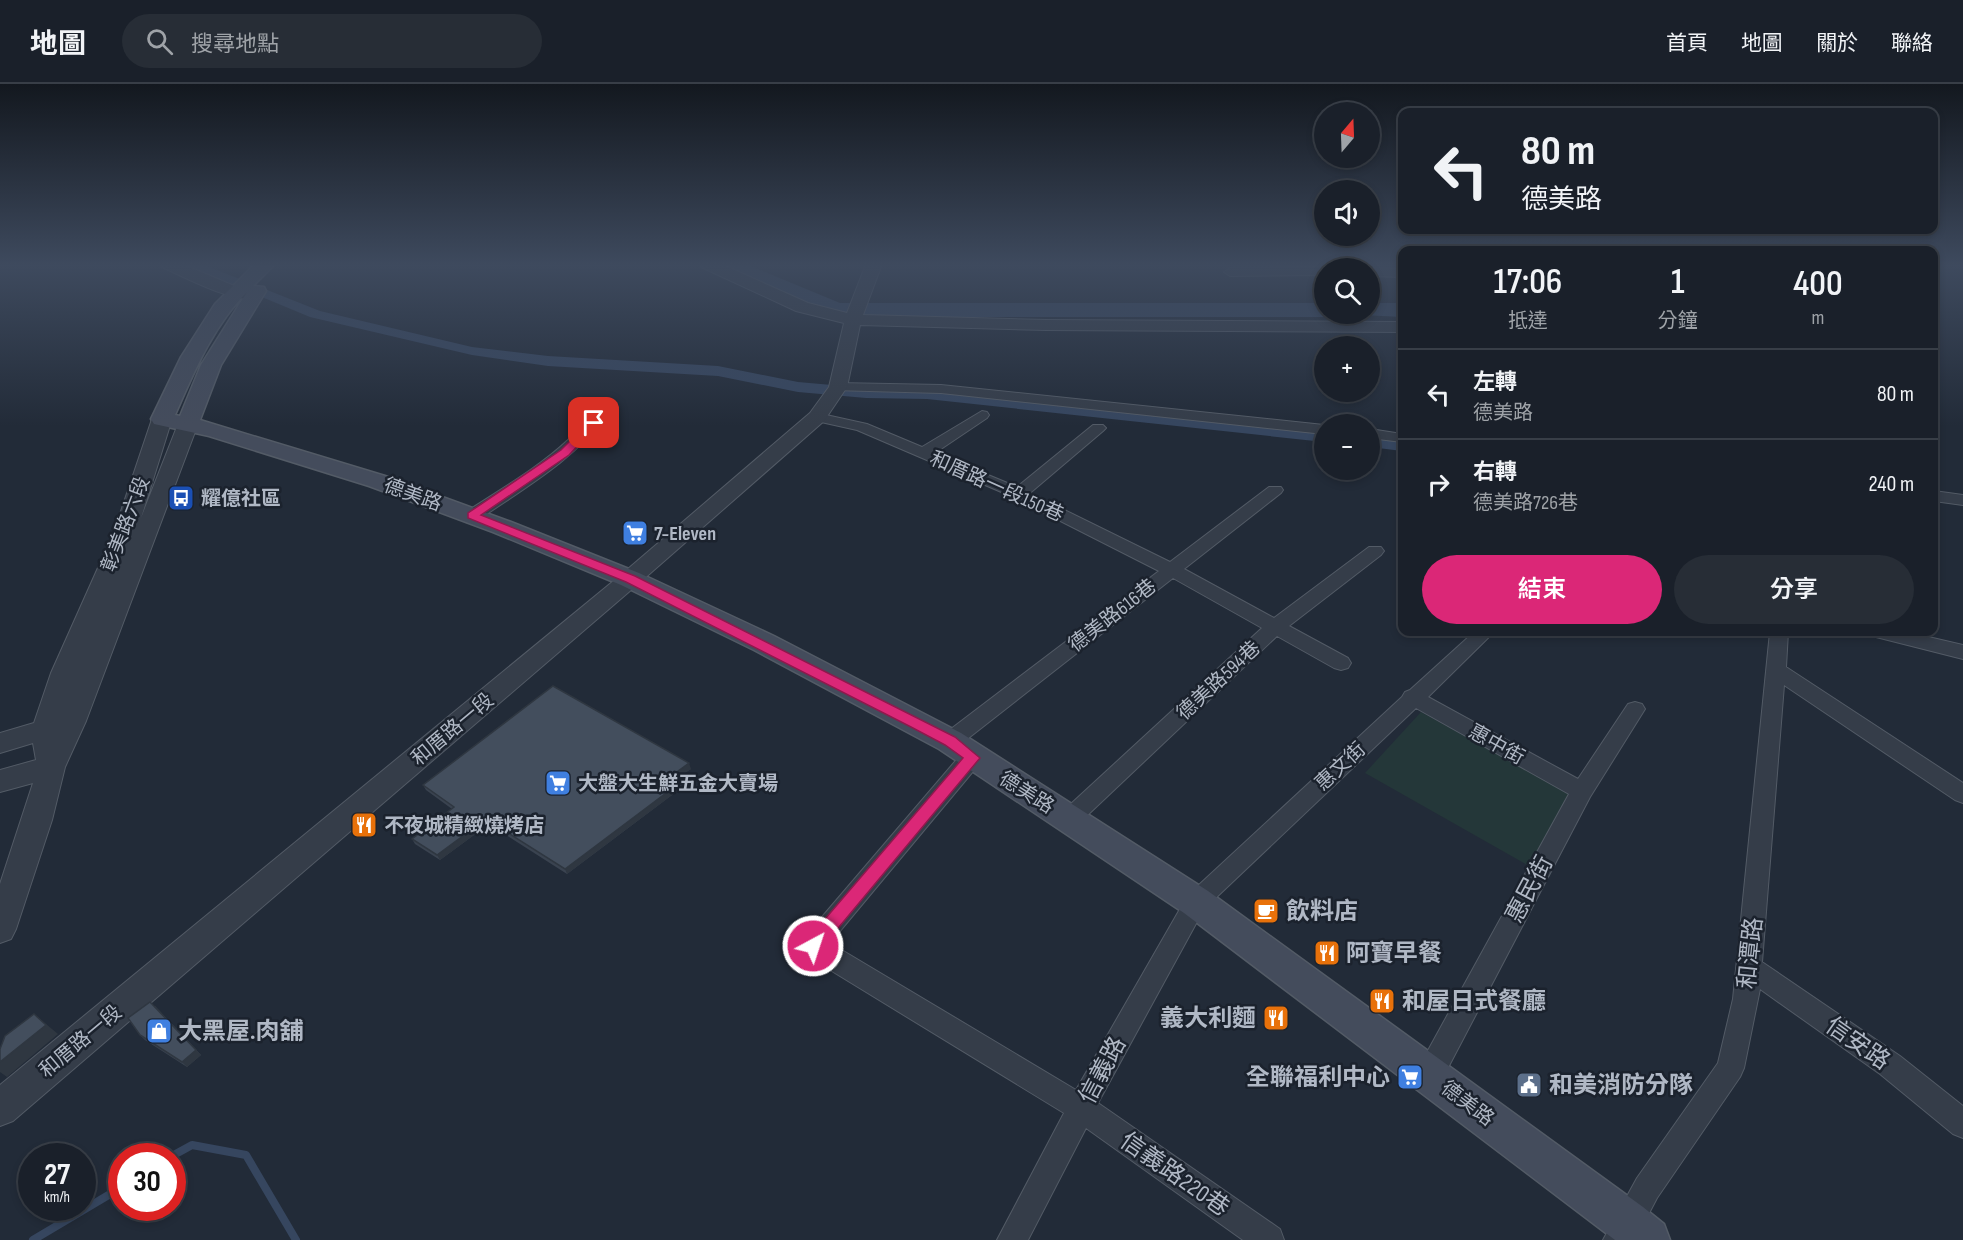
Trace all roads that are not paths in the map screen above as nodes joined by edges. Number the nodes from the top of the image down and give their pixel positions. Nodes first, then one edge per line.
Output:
1 (215, 318) edge
2 (236, 318) edge
3 (854, 318) edge
4 (924, 318) edge
5 (1398, 327) edge
6 (217, 355) junction
7 (191, 357) junction
8 (838, 387) junction
9 (601, 413) dead end
10 (982, 415) dead end
11 (818, 417) junction
12 (175, 422) junction
13 (1098, 428) dead end
14 (1314, 429) edge
15 (1380, 435) edge
16 (1398, 438) edge
17 (924, 453) junction
18 (1275, 490) dead end
19 (1019, 494) junction
20 (1938, 497) edge
21 (1963, 500) edge
22 (472, 516) junction
23 (1375, 551) dead end
24 (1170, 569) junction
25 (630, 579) junction
26 (1274, 628) junction
27 (1481, 636) edge
28 (1779, 636) edge
29 (1899, 636) edge
30 (1963, 652) edge
31 (1341, 663) dead end
32 (1775, 669) junction
33 (1412, 698) junction
34 (1635, 709) dead end
35 (73, 722) junction
36 (45, 730) junction
37 (0, 743) edge
38 (961, 749) junction
39 (51, 767) junction
40 (0, 781) edge
41 (1582, 791) junction
42 (1963, 794) edge
43 (1070, 819) junction
44 (1196, 902) junction
45 (0, 929) edge
46 (1749, 967) junction
47 (1430, 1074) junction
48 (0, 1108) edge
49 (1081, 1108) junction
50 (1963, 1124) edge
51 (1631, 1234) edge
52 (1012, 1240) edge
53 (1269, 1240) edge

1 - 7 main road, 彰美路六段
2 - 6 main road, 彰美路六段
3 - 8 street, 和厝路一段
4 - 5 street
6 - 7 main road
6 - 12 main road, 彰美路六段
7 - 12 main road, 彰美路六段
8 - 11 street, 和厝路一段
8 - 14 street
9 - 22 street
10 - 17 street
11 - 17 street, 和厝路一段150巷
11 - 25 street, 和厝路一段
12 - 22 main road, 德美路
12 - 35 street, 彰美路六段
12 - 36 street, 彰美路六段
13 - 19 street
15 - 16 street
17 - 19 street, 和厝路一段150巷
18 - 24 street, 德美路616巷
19 - 24 street, 和厝路一段150巷
20 - 21 street
22 - 25 main road, 德美路
23 - 26 street, 德美路594巷
24 - 26 street, 和厝路一段150巷
24 - 38 street, 德美路616巷
25 - 38 main road, 德美路
25 - 48 street, 和厝路一段
26 - 31 street, 和厝路一段150巷
26 - 43 street, 德美路594巷
27 - 33 street, 惠文街
28 - 32 street, 和潭路
29 - 30 street
32 - 42 street
32 - 46 street, 和潭路
33 - 41 street, 惠中街
33 - 44 street, 惠文街
34 - 41 street, 惠民街
35 - 36 street
35 - 39 street, 彰美路六段
36 - 37 street
36 - 39 street, 彰美路六段
38 - 43 main road, 德美路
38 - 49 street, 德美路616巷
39 - 40 street
39 - 45 street, 彰美路六段
41 - 47 street, 惠民街
43 - 44 main road, 德美路
44 - 47 main road, 德美路
44 - 49 street, 信義路
46 - 50 street, 信安路
46 - 51 street, 和潭路
47 - 51 main road, 德美路
49 - 52 street, 信義路
49 - 53 street, 信義路220巷

